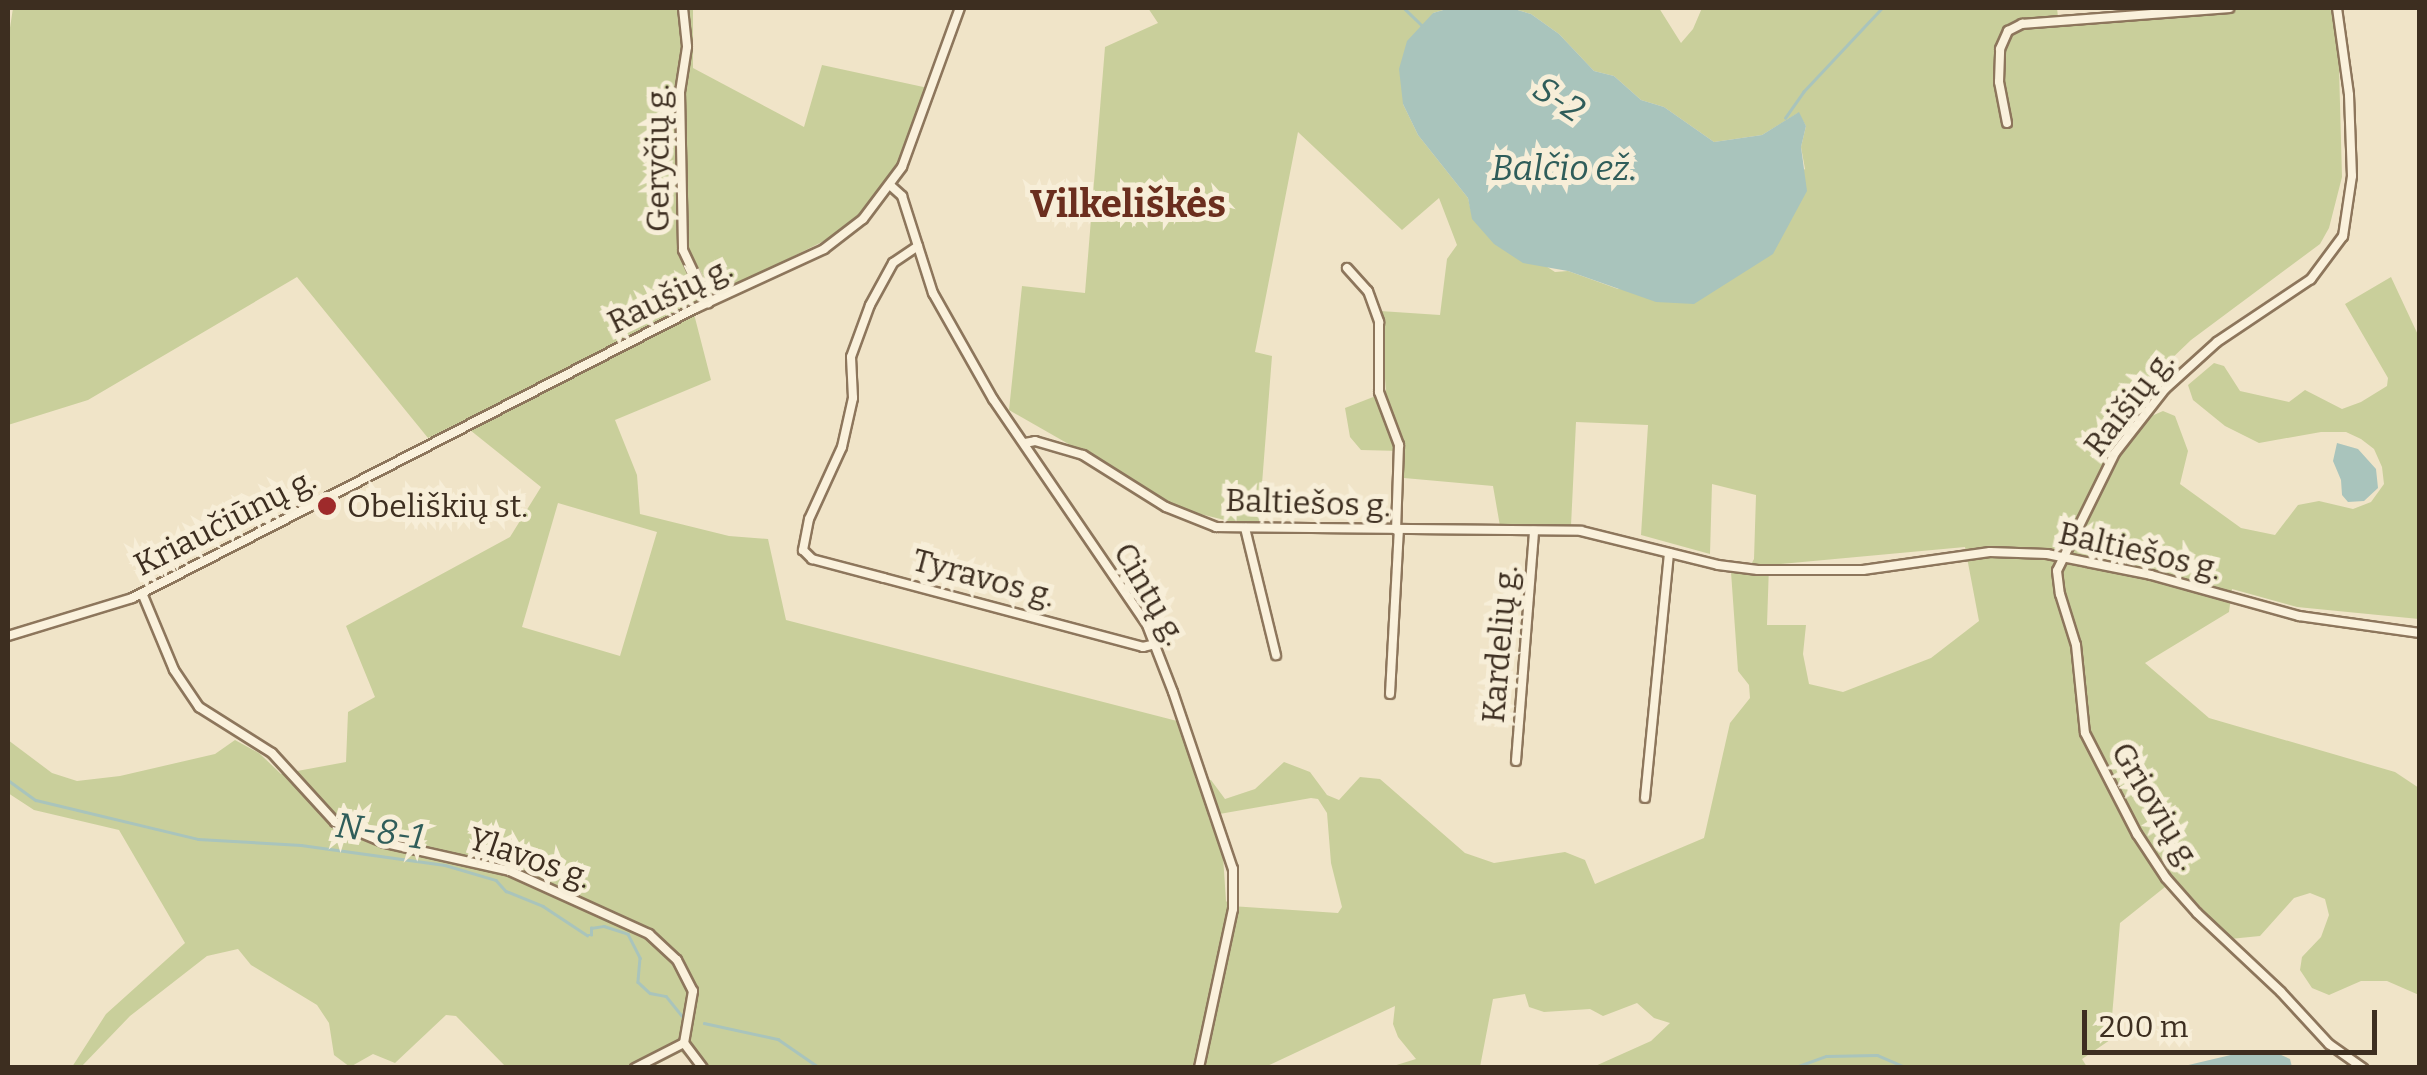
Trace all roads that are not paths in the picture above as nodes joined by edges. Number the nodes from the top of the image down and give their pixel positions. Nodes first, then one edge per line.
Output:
1 (683, 8) edge
2 (960, 8) edge
3 (2229, 8) edge
4 (2337, 8) edge
5 (2007, 123) dead end
6 (892, 186) junction
7 (918, 246) junction
8 (1347, 268) dead end
9 (708, 303) junction
10 (457, 430) joint
11 (1025, 443) junction
12 (1245, 528) junction
13 (1398, 530) junction
14 (1534, 530) junction
15 (1669, 553) junction
16 (2062, 555) junction
17 (142, 593) junction
18 (2420, 633) edge
19 (8, 636) edge
20 (1156, 644) junction
21 (1276, 655) dead end
22 (1390, 694) dead end
23 (1516, 761) dead end
24 (1645, 798) dead end
25 (684, 1043) junction
26 (635, 1068) edge
27 (703, 1068) edge
28 (1199, 1068) edge
29 (2363, 1068) edge

1 - 9 street, Geryčių g.
2 - 6 street, Raušių g.
3 - 5 street
4 - 16 street, Raišių g.
6 - 7 street, Cintų g.
6 - 9 street, Raušių g.
7 - 11 street, Cintų g.
7 - 20 street, Tyravos g.
8 - 13 street
9 - 10 street, Raušių g.
10 - 17 street, Kriaučiūnų g.
11 - 12 street, Baltiešos g.
11 - 20 street, Cintų g.
12 - 13 street, Baltiešos g.
12 - 21 street
13 - 14 street, Baltiešos g.
13 - 22 street
14 - 15 street, Baltiešos g.
14 - 23 street, Kardelių g.
15 - 16 street, Baltiešos g.
15 - 24 street
16 - 18 street, Baltiešos g.
16 - 29 street, Griovių g.
17 - 19 street, Kriaučiūnų g.
17 - 25 street, Ylavos g.
20 - 28 street, Cintų g.
25 - 26 street
25 - 27 street

